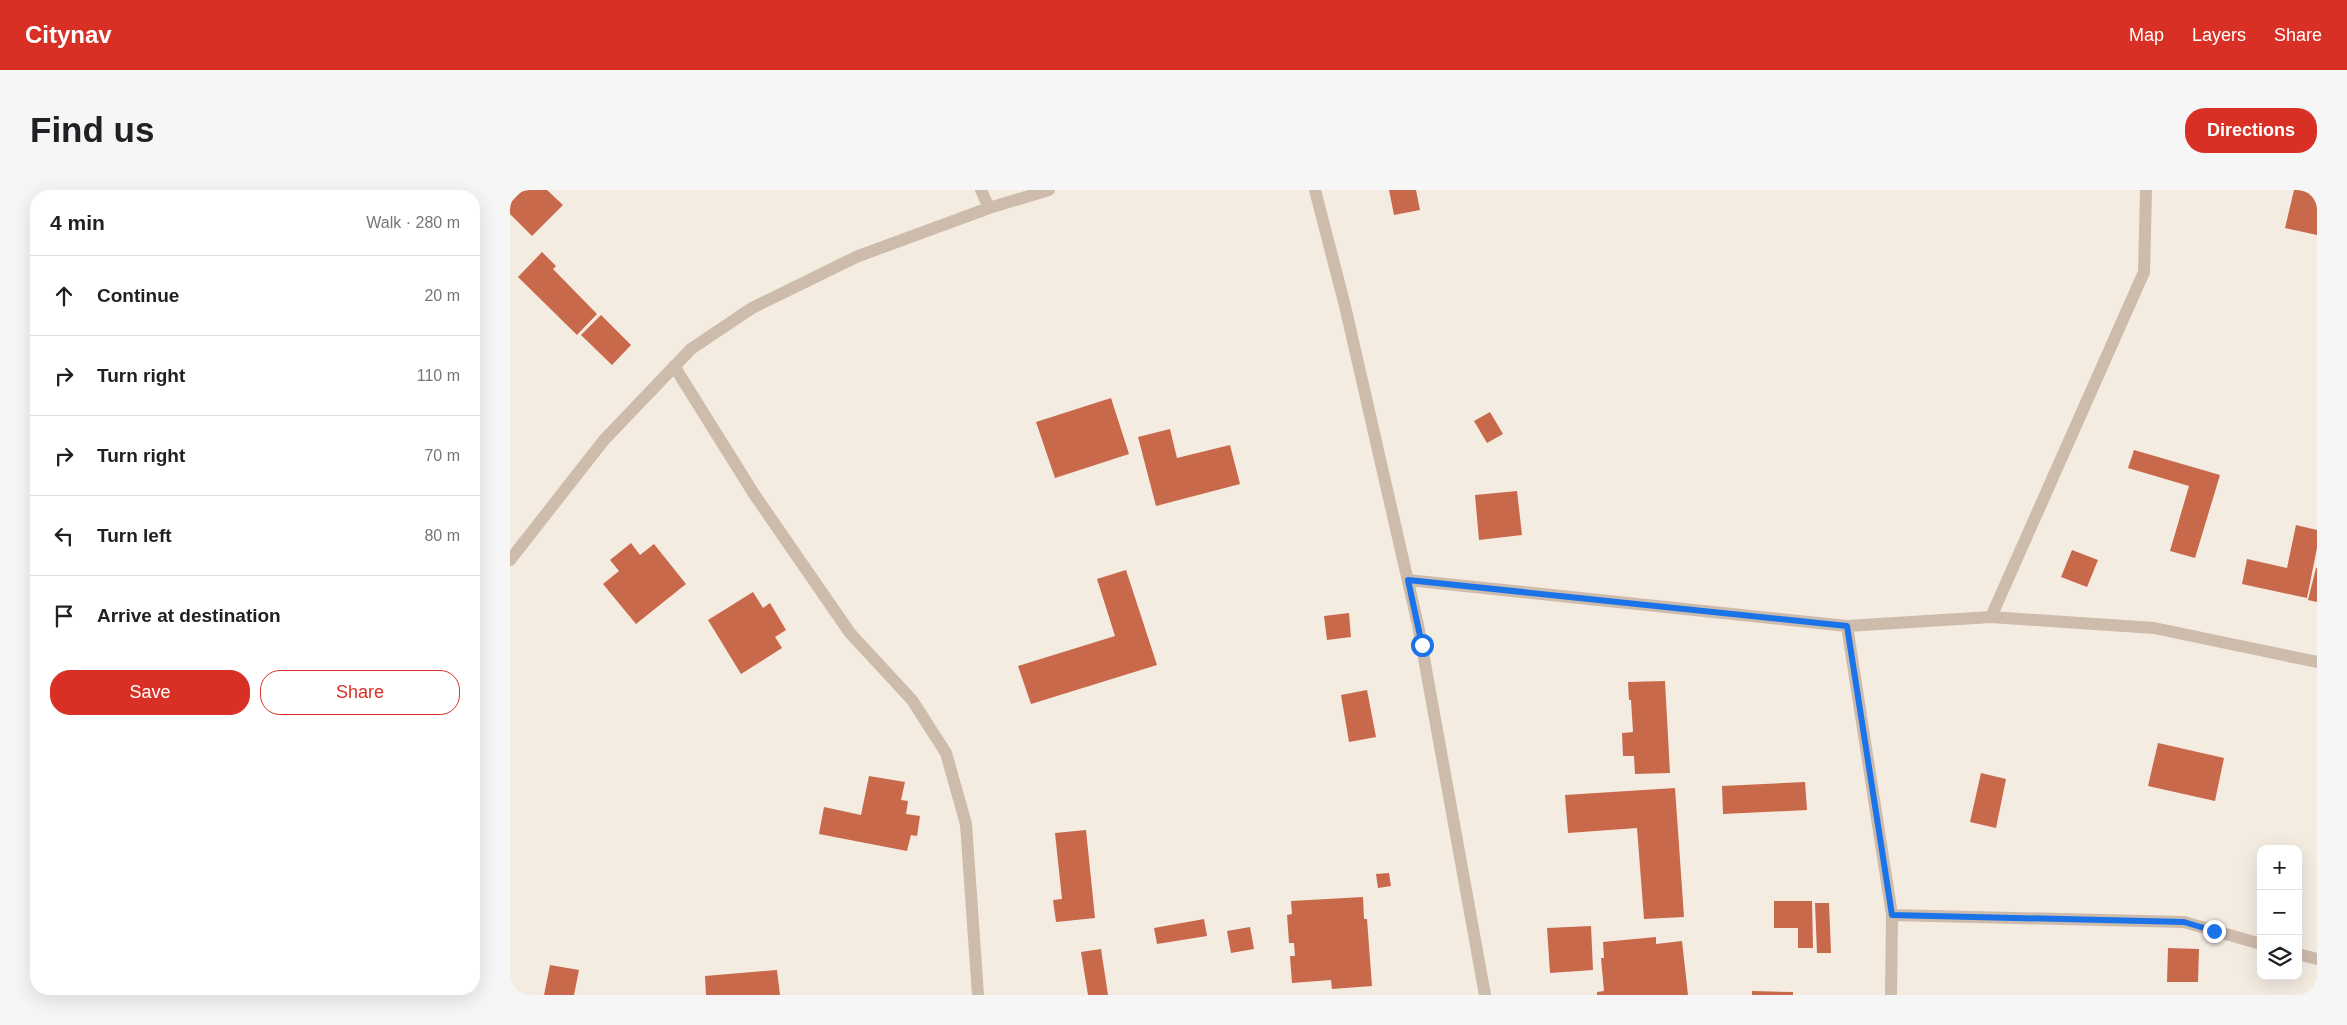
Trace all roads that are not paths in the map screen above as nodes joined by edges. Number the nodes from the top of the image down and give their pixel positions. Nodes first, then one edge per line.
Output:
1 (981, 190) edge
2 (1049, 190) edge
3 (1315, 190) edge
4 (2146, 190) edge
5 (989, 208) junction
6 (674, 366) junction
7 (510, 560) edge
8 (1408, 580) junction
9 (1991, 617) junction
10 (1847, 626) junction
11 (2317, 662) edge
12 (1892, 915) junction
13 (2257, 943) edge
14 (2302, 955) edge
15 (2317, 960) edge
16 (978, 995) edge
17 (1486, 995) edge
18 (1891, 995) edge

1 - 5 street
2 - 5 street
3 - 8 street
4 - 9 street
5 - 6 street
6 - 7 street
6 - 16 street
8 - 10 street
8 - 17 street
9 - 10 street
9 - 11 street
10 - 12 street
12 - 13 street
12 - 18 street
14 - 15 street

